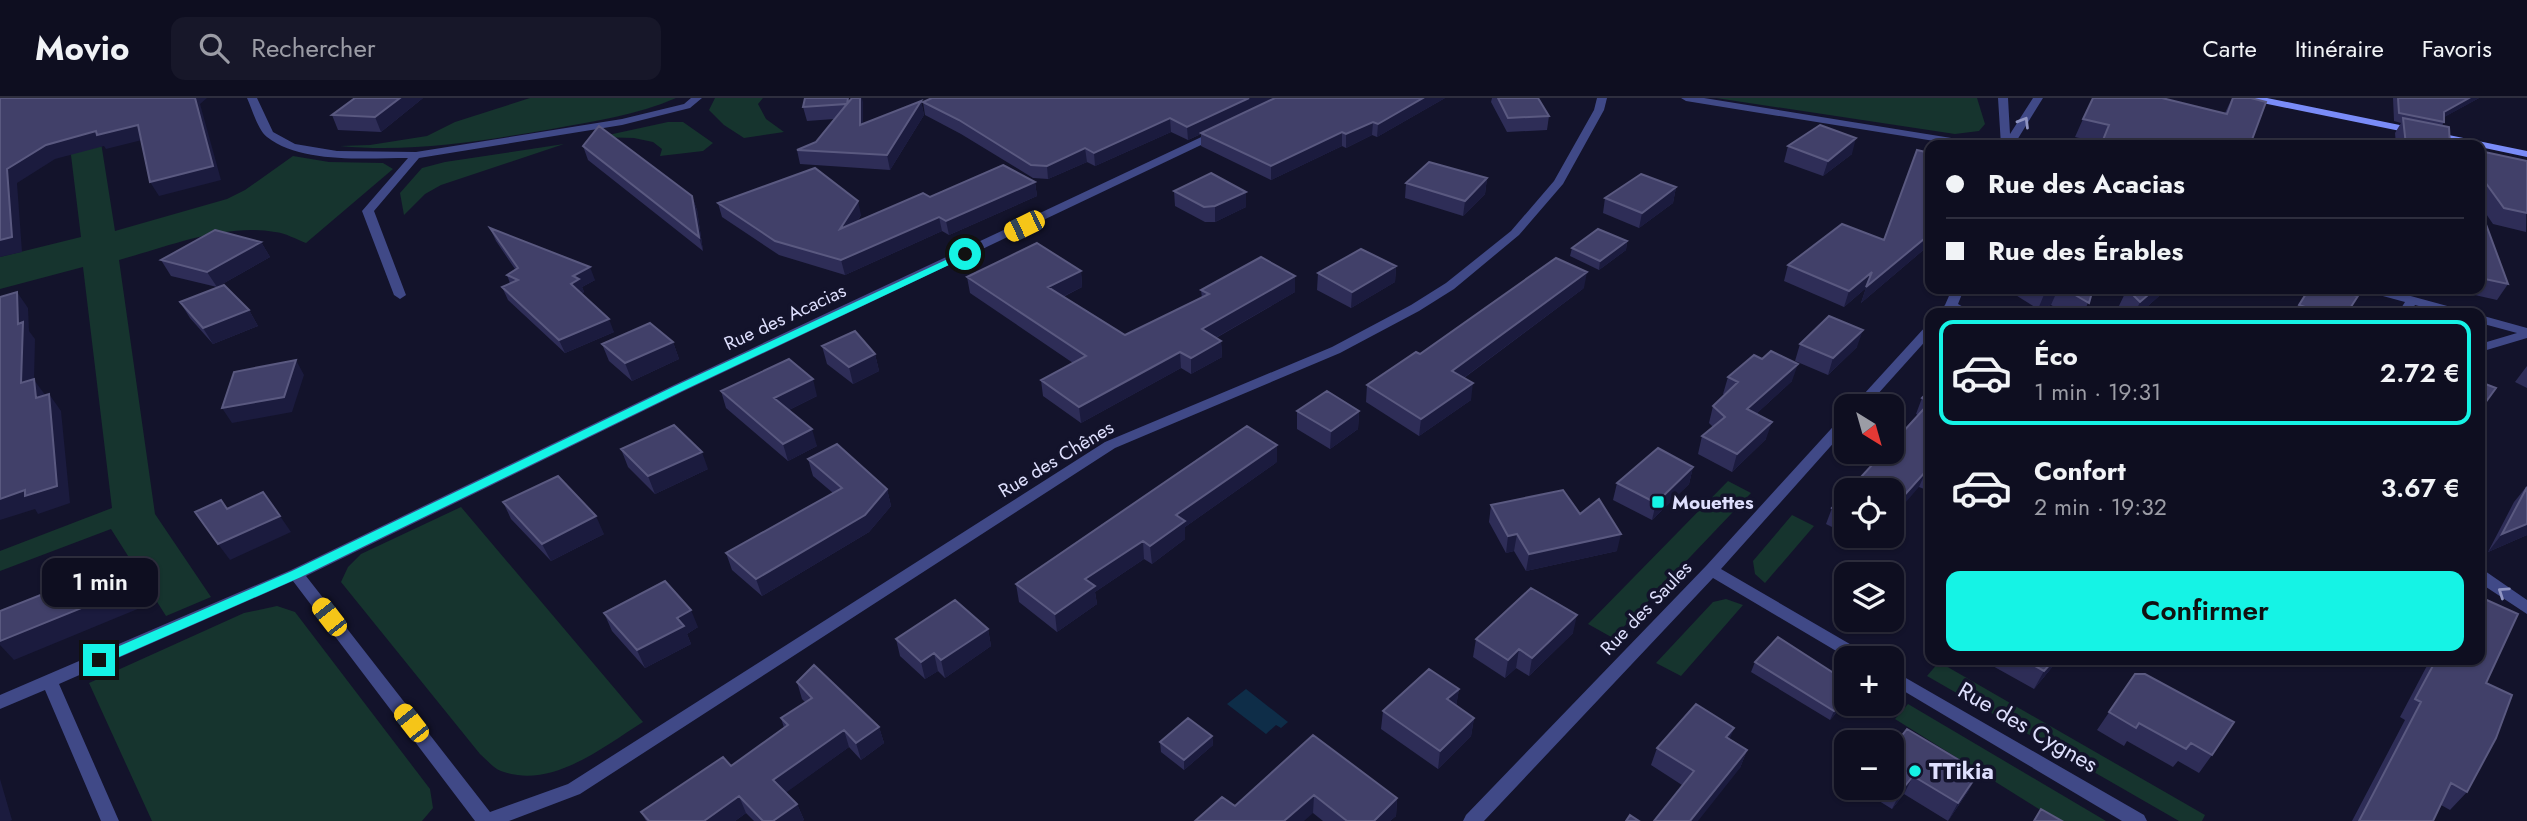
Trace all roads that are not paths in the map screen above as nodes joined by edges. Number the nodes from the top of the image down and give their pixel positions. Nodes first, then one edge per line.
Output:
1 (252, 98) edge
2 (697, 98) edge
3 (1602, 98) edge
4 (1686, 98) edge
5 (2003, 98) edge
6 (2038, 98) edge
7 (2258, 98) edge
8 (1230, 127) edge
9 (1945, 140) edge
10 (2007, 140) edge
11 (2011, 140) edge
12 (2460, 140) edge
13 (2485, 145) edge
14 (2527, 154) edge
15 (416, 155) junction
16 (2390, 294) edge
17 (400, 295) dead end
18 (2412, 300) junction
19 (2407, 308) edge
20 (2440, 308) edge
21 (2485, 320) edge
22 (2527, 333) edge
23 (1925, 334) edge
24 (2485, 346) edge
25 (1871, 394) edge
26 (1834, 434) edge
27 (1712, 570) junction
28 (296, 574) junction
29 (2485, 579) edge
30 (2527, 608) edge
31 (1841, 646) edge
32 (49, 681) junction
33 (1904, 683) edge
34 (0, 702) edge
35 (110, 821) edge
36 (487, 821) edge
37 (1472, 821) edge
38 (2138, 821) edge

1 - 15 street
2 - 15 street
3 - 36 street, Rue des Chênes
4 - 9 street
5 - 10 street
11 -> 6 street
7 - 12 main road
8 - 28 street, Rue des Acacias
13 - 14 main road
15 - 17 street
16 - 18 street
18 - 19 street
18 - 20 street
21 - 22 street
22 - 24 street
23 - 25 street
26 - 27 street, Rue des Saules
27 - 31 street
27 - 37 street, Rue des Saules
28 - 32 street, Rue des Acacias
28 - 36 street
30 -> 29 street
32 - 34 street, Rue des Acacias
32 - 35 street
33 - 38 street, Rue des Cygnes

